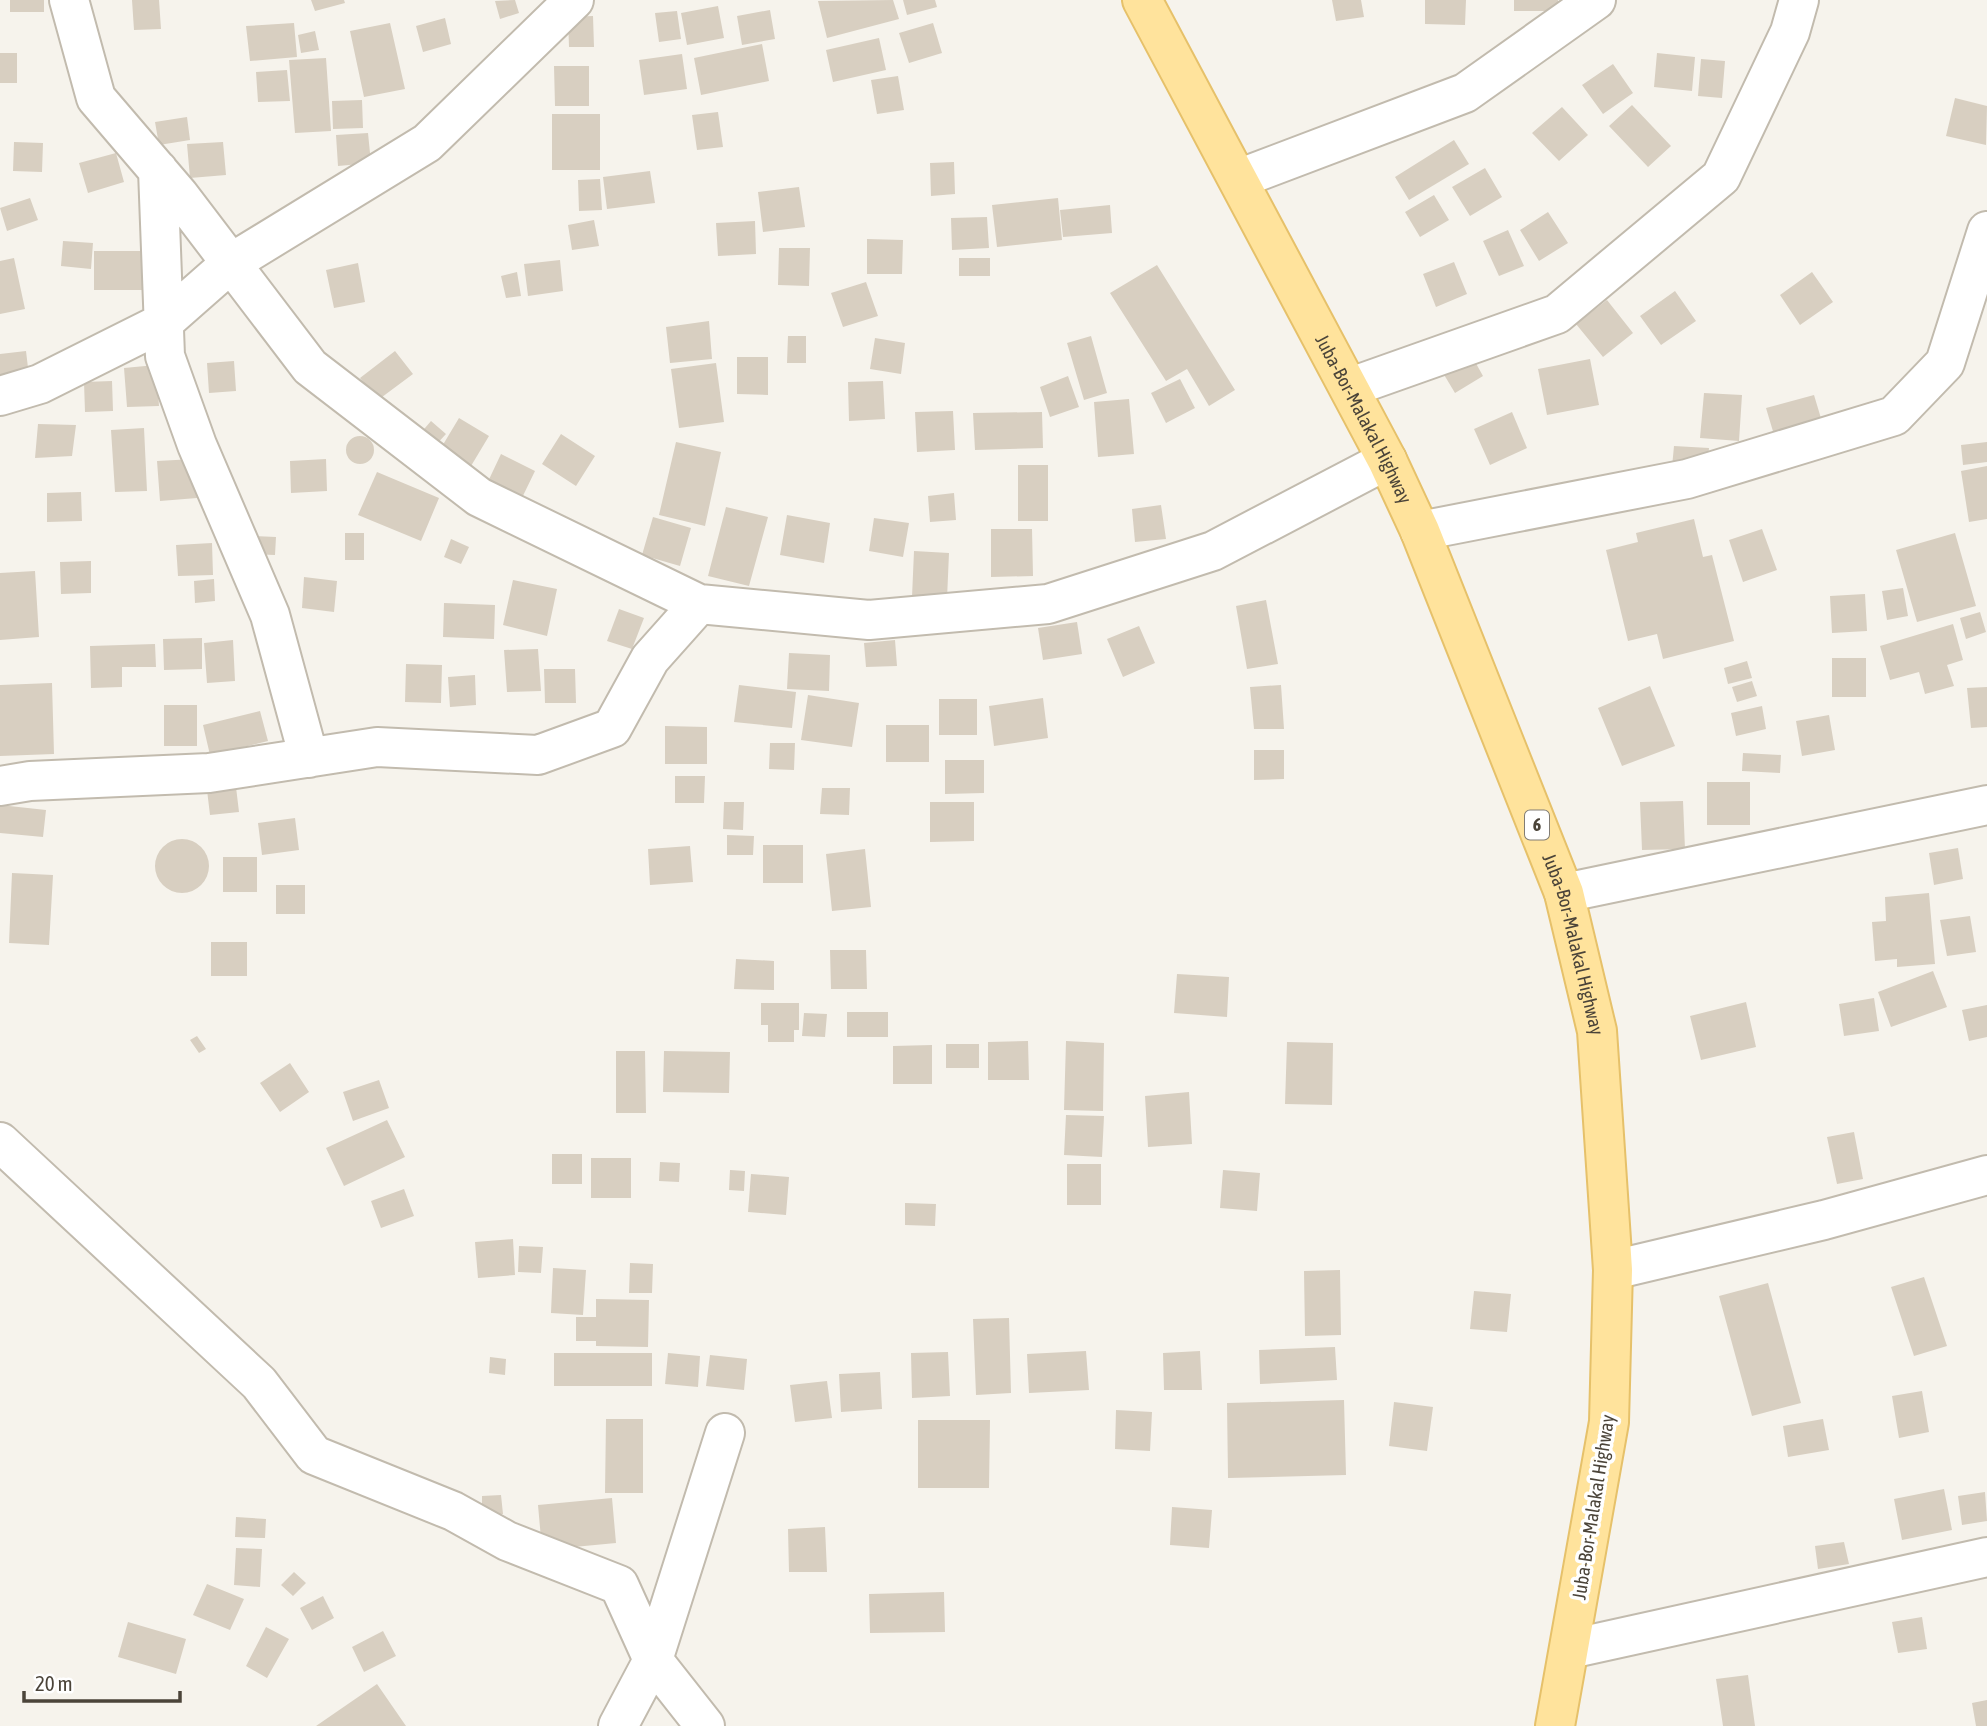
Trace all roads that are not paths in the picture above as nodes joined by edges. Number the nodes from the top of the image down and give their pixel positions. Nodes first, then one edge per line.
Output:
1 (69, 0) edge
2 (574, 0) edge
3 (1142, 0) edge
4 (1596, 0) edge
5 (1799, 0) edge
6 (158, 170) junction
7 (1238, 179) junction
8 (1987, 231) edge
9 (231, 263) junction
10 (164, 322) junction
11 (1351, 387) junction
12 (0, 396) edge
13 (1387, 460) junction
14 (1420, 531) junction
15 (699, 604) junction
16 (309, 758) junction
17 (0, 786) edge
18 (1987, 805) edge
19 (1564, 893) junction
20 (0, 1142) edge
21 (1987, 1175) edge
22 (1614, 1270) junction
23 (725, 1433) dead end
24 (1987, 1557) edge
25 (1570, 1649) junction
26 (653, 1660) junction
27 (618, 1726) edge
28 (705, 1726) edge
29 (1555, 1726) edge

1 - 6 street
2 - 9 street
3 - 7 main road, Juba-Bor-Malakal Highway / 6
4 - 7 street
5 - 11 street
6 - 9 street
6 - 10 street
7 - 11 main road, Juba-Bor-Malakal Highway / 6
8 - 14 street
9 - 10 street
9 - 15 street
10 - 12 street
10 - 16 street
11 - 13 main road, Juba-Bor-Malakal Highway / 6
13 - 14 main road, Juba-Bor-Malakal Highway / 6
13 - 15 street
14 - 19 main road, Juba-Bor-Malakal Highway / 6
15 - 16 street
16 - 17 street
18 - 19 street
19 - 22 main road, Juba-Bor-Malakal Highway / 6
20 - 26 street
21 - 22 street
22 - 25 main road, Juba-Bor-Malakal Highway / 6
23 - 26 street
24 - 25 street
25 - 29 main road, Juba-Bor-Malakal Highway / 6
26 - 27 street
26 - 28 street

